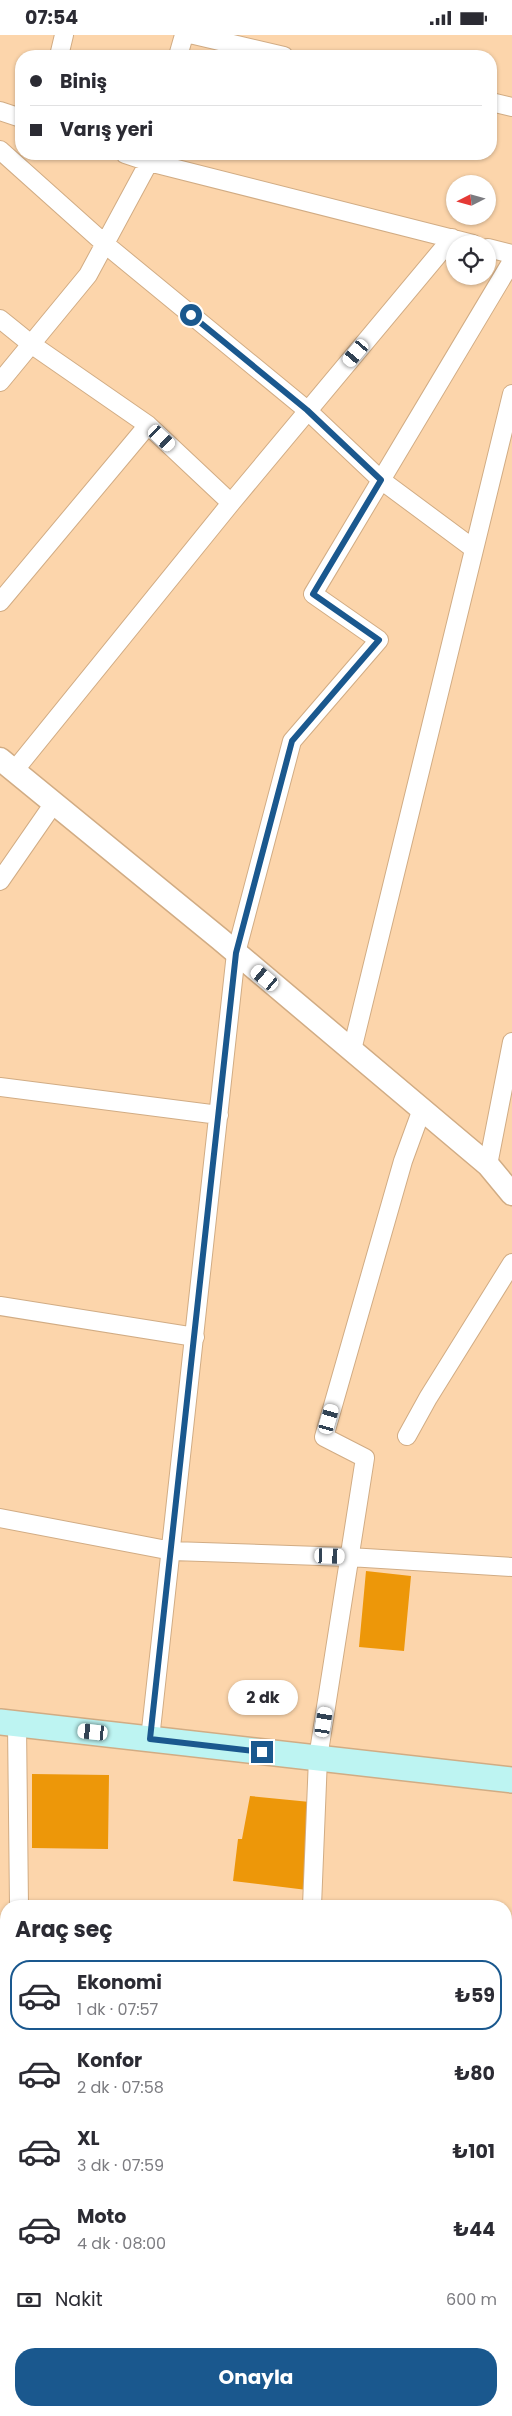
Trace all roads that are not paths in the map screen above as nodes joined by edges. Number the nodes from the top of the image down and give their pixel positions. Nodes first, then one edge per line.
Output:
1 (64, 35) edge
2 (184, 35) edge
3 (194, 35) edge
4 (60, 50) edge
5 (180, 50) edge
6 (258, 50) edge
7 (497, 104) edge
8 (512, 107) edge
9 (0, 111) edge
10 (15, 116) edge
11 (0, 150) edge
12 (149, 160) edge
13 (157, 160) edge
14 (446, 237) edge
15 (105, 244) junction
16 (446, 246) edge
17 (496, 249) edge
18 (512, 254) edge
19 (512, 261) edge
20 (0, 319) edge
21 (31, 344) junction
22 (0, 382) edge
23 (512, 394) edge
24 (307, 410) junction
25 (148, 425) junction
26 (381, 480) junction
27 (231, 503) junction
28 (474, 549) junction
29 (0, 603) edge
30 (7, 765) edge
31 (54, 803) junction
32 (0, 881) edge
33 (236, 953) junction
34 (512, 1042) edge
35 (352, 1050) junction
36 (0, 1087) edge
37 (507, 1095) edge
38 (422, 1109) junction
39 (219, 1115) junction
40 (488, 1165) junction
41 (512, 1194) edge
42 (512, 1263) edge
43 (0, 1306) edge
44 (195, 1337) junction
45 (407, 1437) dead end
46 (0, 1518) edge
47 (172, 1551) junction
48 (349, 1557) junction
49 (512, 1567) edge
50 (9, 1723) edge
51 (150, 1739) junction
52 (318, 1758) junction
53 (512, 1781) edge
54 (18, 1900) edge
55 (312, 1900) edge

1 - 4 street
2 - 5 street
3 - 6 street
7 - 8 street
9 - 10 street
11 - 15 street
12 - 15 street
13 - 14 street
15 - 21 street
15 - 24 street
16 - 24 street
17 - 18 street
19 - 26 street
20 - 21 street
21 - 22 street
21 - 25 street
23 - 28 street
24 - 26 street
24 - 27 street
25 - 27 street
25 - 29 street
26 - 28 street
26 - 33 street
27 - 30 street
28 - 35 street
30 - 31 street
31 - 32 street
31 - 33 street
33 - 35 street
33 - 39 street
34 - 37 street
35 - 38 street
36 - 39 street
37 - 40 street
38 - 40 street
38 - 48 street
39 - 44 street
40 - 41 street
42 - 45 street
43 - 44 street
44 - 47 street
46 - 47 street
47 - 48 street
47 - 51 street
48 - 49 street
48 - 52 street
50 - 51 main road
50 - 54 street
51 - 52 main road
52 - 53 main road
52 - 55 street

